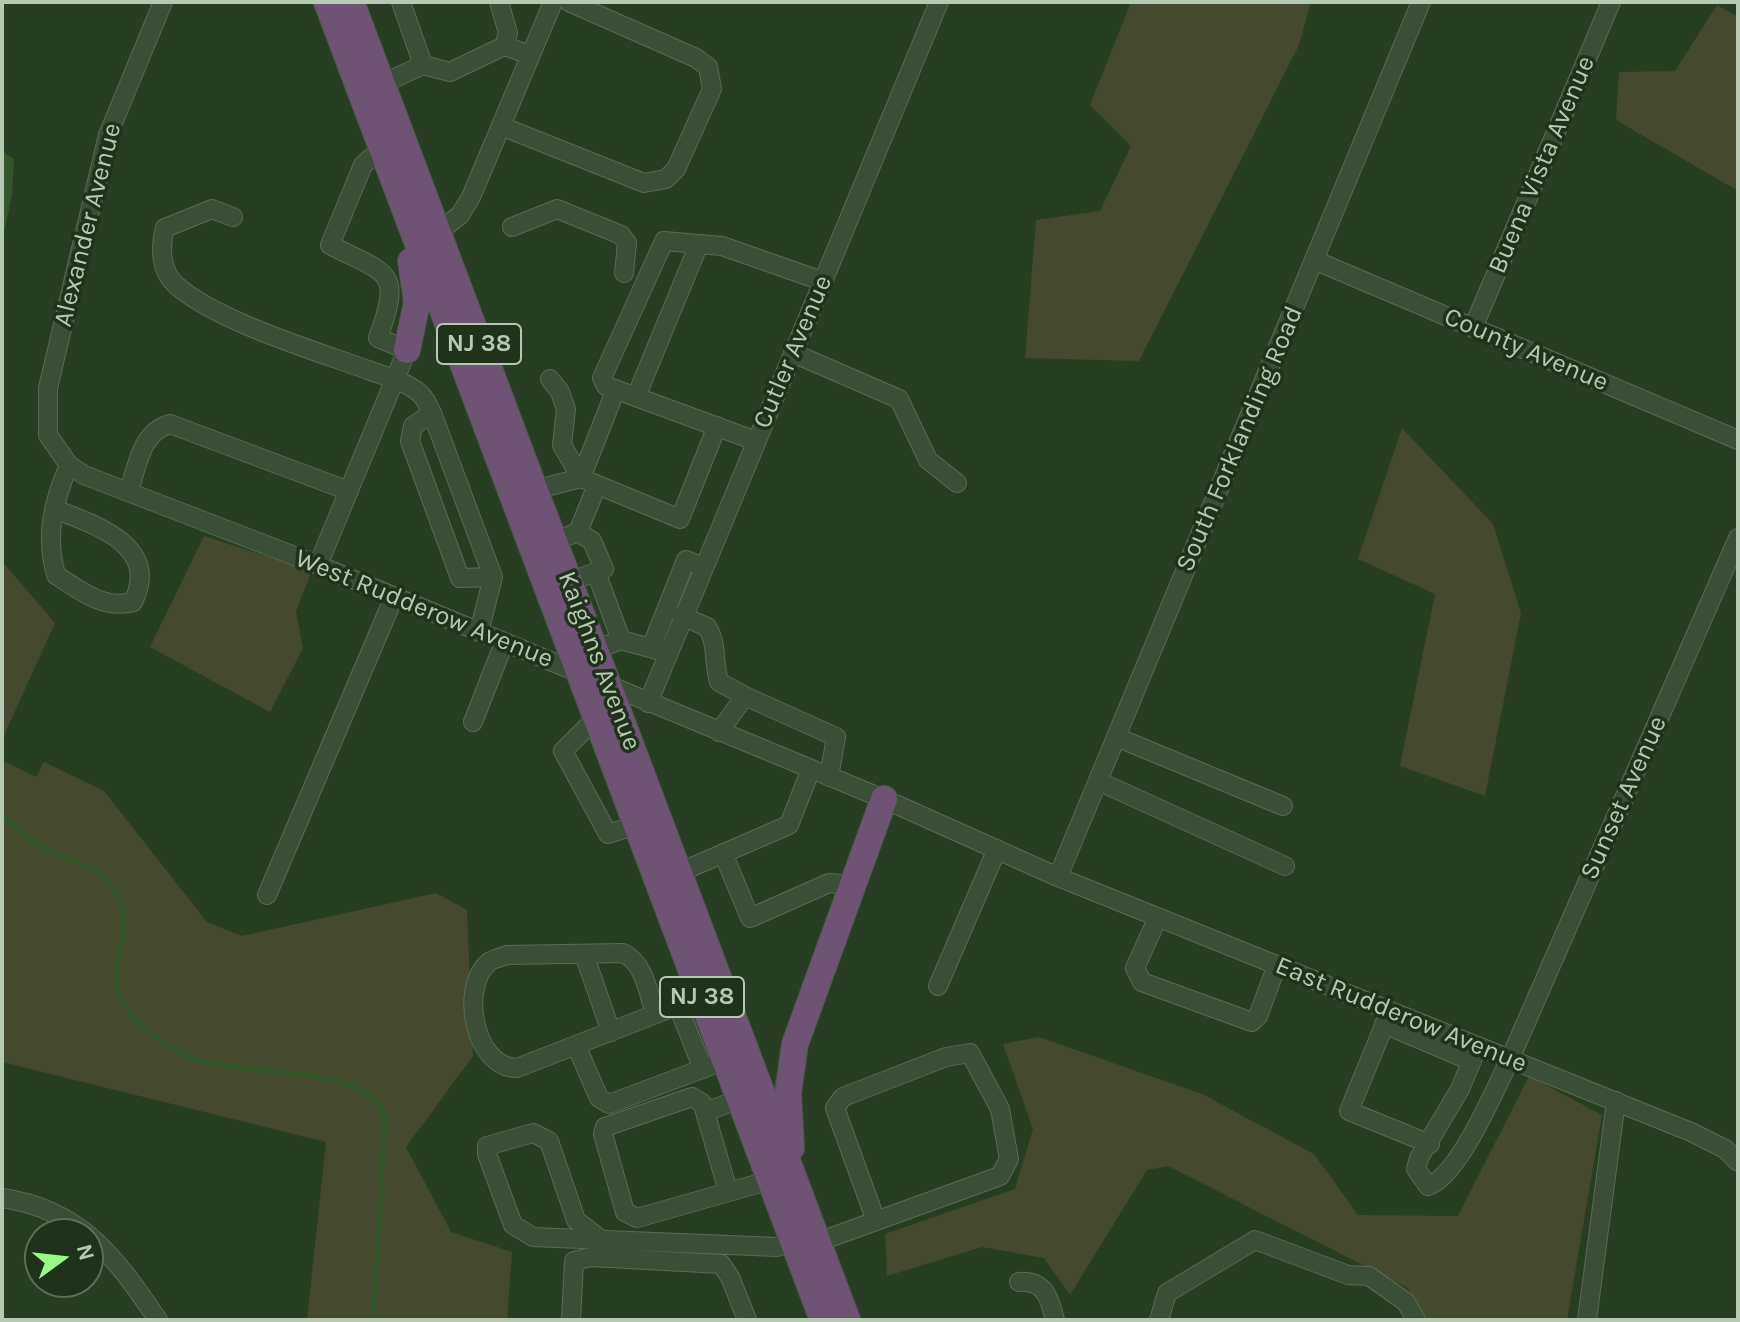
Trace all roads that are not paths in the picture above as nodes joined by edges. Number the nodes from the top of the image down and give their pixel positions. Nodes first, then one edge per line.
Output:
1 (163, 2) edge
2 (327, 2) edge
3 (351, 2) edge
4 (401, 2) edge
5 (499, 2) edge
6 (553, 2) edge
7 (569, 2) edge
8 (939, 2) edge
9 (1421, 2) edge
10 (1611, 2) edge
11 (504, 46) junction
12 (531, 55) junction
13 (423, 65) junction
14 (382, 84) junction
15 (501, 126) junction
16 (382, 148) junction
17 (395, 183) junction
18 (233, 217) dead end
19 (512, 227) dead end
20 (437, 233) junction
21 (699, 244) junction
22 (1314, 260) junction
23 (624, 273) dead end
24 (822, 281) junction
25 (1473, 328) junction
26 (407, 350) junction
27 (793, 353) junction
28 (550, 379) dead end
29 (395, 380) junction
30 (616, 389) junction
31 (636, 397) junction
32 (432, 413) junction
33 (717, 426) junction
34 (1738, 440) edge
35 (756, 441) junction
36 (63, 459) junction
37 (589, 482) junction
38 (957, 483) dead end
39 (534, 490) junction
40 (349, 491) junction
41 (129, 492) junction
42 (54, 509) junction
43 (566, 537) junction
44 (1738, 538) edge
45 (318, 565) junction
46 (703, 567) junction
47 (596, 572) junction
48 (493, 577) junction
49 (569, 582) junction
50 (394, 597) junction
51 (682, 616) junction
52 (479, 632) junction
53 (621, 640) junction
54 (504, 643) junction
55 (594, 650) junction
56 (659, 650) junction
57 (579, 674) junction
58 (608, 686) junction
59 (745, 696) junction
60 (648, 703) junction
61 (596, 718) junction
62 (473, 722) dead end
63 (719, 732) junction
64 (1116, 737) junction
65 (820, 773) junction
66 (1098, 781) junction
67 (884, 799) junction
68 (1283, 806) dead end
69 (637, 825) junction
70 (997, 849) junction
71 (723, 853) junction
72 (1285, 866) dead end
73 (678, 873) junction
74 (1058, 877) junction
75 (851, 885) junction
76 (267, 895) dead end
77 (1158, 917) junction
78 (584, 954) junction
79 (1277, 965) junction
80 (938, 986) dead end
81 (690, 1001) junction
82 (655, 1014) junction
83 (1387, 1017) junction
84 (611, 1032) junction
85 (576, 1045) junction
86 (1474, 1054) junction
87 (1510, 1059) junction
88 (714, 1065) junction
89 (740, 1099) junction
90 (1616, 1101) junction
91 (705, 1112) junction
92 (1430, 1144) junction
93 (1738, 1162) edge
94 (782, 1178) junction
95 (728, 1191) junction
96 (2, 1198) edge
97 (876, 1221) junction
98 (599, 1238) junction
99 (806, 1242) junction
100 (1019, 1282) dead end
101 (158, 1320) edge
102 (571, 1320) edge
103 (747, 1320) edge
104 (823, 1320) edge
105 (847, 1320) edge
106 (1055, 1320) edge
107 (1159, 1320) edge
108 (1416, 1320) edge
109 (1587, 1320) edge

1 - 36 street, Alexander Avenue
2 - 16 highway, Kaighns Avenue / NJ 38
3 - 14 highway, Kaighns Avenue / NJ 38
4 - 13 street
5 - 11 street
6 - 12 street
7 - 15 street
8 - 24 street, Cutler Avenue
9 - 22 street, South Forklanding Road
10 - 25 street, Buena Vista Avenue
11 - 12 street
11 - 13 street
12 - 15 street
13 - 14 street
14 - 20 highway, Kaighns Avenue / NJ 38
15 - 20 street
16 - 17 highway, Kaighns Avenue / NJ 38
16 - 26 street
17 - 26 highway
17 - 57 highway, Kaighns Avenue / NJ 38
18 - 29 street
19 - 23 street
20 - 39 highway, Kaighns Avenue / NJ 38
21 - 24 street
21 - 30 street
21 - 31 street
22 - 25 street, County Avenue
22 - 64 street, South Forklanding Road
24 - 27 street, Cutler Avenue
25 - 34 street, County Avenue
26 - 29 street
27 - 35 street, Cutler Avenue
27 - 38 street
28 - 37 street
29 - 32 street
29 - 40 street
30 - 31 street
30 - 37 street
31 - 33 street
32 - 48 street
32 - 48 street
33 - 35 street
33 - 37 street
35 - 46 street, Cutler Avenue
36 - 41 street, West Rudderow Avenue
36 - 42 street
37 - 39 street
37 - 43 street
39 - 43 highway, Kaighns Avenue / NJ 38
40 - 41 street
40 - 45 street
41 - 45 street, West Rudderow Avenue
42 - 42 street
43 - 47 street
43 - 49 highway, Kaighns Avenue / NJ 38
44 - 87 street, Sunset Avenue
45 - 50 street, West Rudderow Avenue
46 - 51 street, Cutler Avenue
46 - 56 street
47 - 49 street
47 - 53 street
48 - 52 street
49 - 55 highway, Kaighns Avenue / NJ 38
50 - 52 street, West Rudderow Avenue
50 - 76 street
51 - 56 street, Cutler Avenue
51 - 59 street
52 - 54 street, West Rudderow Avenue
53 - 55 street
53 - 56 street
54 - 57 street, West Rudderow Avenue
54 - 62 street
55 - 58 highway, Kaighns Avenue / NJ 38
56 - 60 street, Cutler Avenue
57 - 58 street, West Rudderow Avenue
57 - 61 highway, Kaighns Avenue / NJ 38
58 - 60 street, West Rudderow Avenue
58 - 73 highway, Kaighns Avenue / NJ 38
59 - 63 street
59 - 65 street
60 - 63 street, West Rudderow Avenue
61 - 69 highway, Kaighns Avenue / NJ 38
61 - 69 street
63 - 65 street, West Rudderow Avenue
64 - 66 street, South Forklanding Road
64 - 68 street
65 - 67 street, West Rudderow Avenue
65 - 71 street
66 - 72 street
66 - 74 street, South Forklanding Road
67 - 70 street, West Rudderow Avenue
67 - 75 highway
69 - 81 highway, Kaighns Avenue / NJ 38
70 - 74 street, West Rudderow Avenue
70 - 80 street
71 - 73 street
71 - 75 street
73 - 94 highway, Kaighns Avenue / NJ 38
74 - 77 street, East Rudderow Avenue
75 - 94 highway
77 - 79 street, East Rudderow Avenue
77 - 79 street
78 - 82 street
78 - 84 street
78 - 85 street
79 - 83 street, East Rudderow Avenue
81 - 82 street
81 - 88 highway, Kaighns Avenue / NJ 38
82 - 84 street
83 - 86 street, East Rudderow Avenue
83 - 92 street
84 - 85 street
85 - 88 street
86 - 87 street, East Rudderow Avenue
86 - 92 street
87 - 90 street, East Rudderow Avenue
87 - 92 street, Sunset Avenue
88 - 89 highway, Kaighns Avenue / NJ 38
89 - 91 street
89 - 94 highway, Kaighns Avenue / NJ 38
90 - 93 street, East Rudderow Avenue
90 - 109 street
91 - 95 street
91 - 95 street
94 - 95 street
94 - 99 highway, Kaighns Avenue / NJ 38
96 - 101 street
97 - 97 street
97 - 99 street
98 - 98 street
98 - 99 street
99 - 104 highway, Kaighns Avenue / NJ 38
99 - 105 highway, Kaighns Avenue / NJ 38
100 - 106 street
102 - 103 street
107 - 108 street

